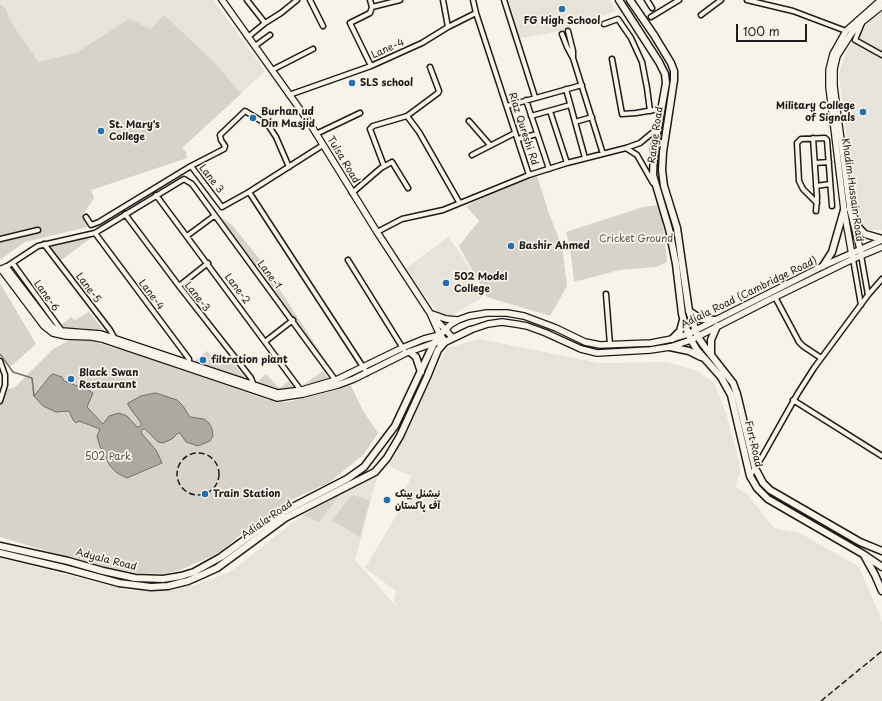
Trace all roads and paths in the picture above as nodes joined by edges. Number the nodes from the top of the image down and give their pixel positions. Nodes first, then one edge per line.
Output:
1 (222, 0) edge
2 (247, 0) edge
3 (310, 0) edge
4 (370, 0) edge
5 (400, 0) edge
6 (443, 0) edge
7 (473, 0) edge
8 (504, 0) edge
9 (619, 0) edge
10 (630, 0) edge
11 (647, 0) edge
12 (679, 0) edge
13 (721, 0) edge
14 (747, 0) edge
15 (881, 0) edge
16 (294, 1) edge
17 (761, 1) edge
18 (882, 6) edge
19 (372, 7) junction
20 (652, 8) dead end
21 (476, 13) junction
22 (701, 15) dead end
23 (651, 17) dead end
24 (863, 21) junction
25 (265, 23) junction
26 (604, 24) dead end
27 (323, 26) dead end
28 (448, 27) junction
29 (568, 31) dead end
30 (846, 31) junction
31 (562, 34) dead end
32 (270, 35) dead end
33 (248, 37) junction
34 (855, 40) junction
35 (255, 46) junction
36 (841, 48) junction
37 (313, 49) dead end
38 (882, 55) edge
39 (573, 58) junction
40 (612, 60) dead end
41 (371, 66) junction
42 (430, 67) dead end
43 (272, 70) junction
44 (582, 85) junction
45 (566, 89) junction
46 (289, 95) junction
47 (535, 97) junction
48 (526, 100) junction
49 (570, 105) junction
50 (507, 106) junction
51 (660, 109) junction
52 (550, 111) junction
53 (650, 111) junction
54 (360, 113) dead end
55 (407, 116) junction
56 (531, 116) junction
57 (592, 117) junction
58 (469, 121) dead end
59 (575, 122) junction
60 (658, 128) junction
61 (516, 133) junction
62 (316, 134) junction
63 (537, 134) junction
64 (813, 138) junction
65 (518, 139) junction
66 (323, 145) junction
67 (490, 145) junction
68 (626, 148) junction
69 (603, 154) junction
70 (472, 155) dead end
71 (585, 158) junction
72 (815, 162) junction
73 (829, 162) junction
74 (566, 163) junction
75 (191, 166) junction
76 (289, 166) junction
77 (384, 166) junction
78 (549, 169) junction
79 (529, 175) junction
80 (830, 184) junction
81 (816, 186) junction
82 (408, 188) dead end
83 (656, 189) junction
84 (249, 192) junction
85 (352, 193) junction
86 (156, 195) junction
87 (459, 202) junction
88 (817, 204) junction
89 (832, 206) dead end
90 (847, 210) junction
91 (816, 212) dead end
92 (124, 214) junction
93 (214, 216) junction
94 (86, 217) dead end
95 (38, 230) dead end
96 (377, 232) junction
97 (95, 233) junction
98 (188, 236) junction
99 (0, 239) edge
100 (882, 240) edge
101 (44, 244) junction
102 (882, 247) edge
103 (852, 252) junction
104 (861, 252) junction
105 (853, 259) junction
106 (348, 260) dead end
107 (208, 263) junction
108 (14, 265) dead end
109 (822, 266) junction
110 (2, 269) edge
111 (882, 279) edge
112 (179, 286) junction
113 (606, 294) dead end
114 (868, 295) junction
115 (775, 296) junction
116 (861, 306) junction
117 (689, 311) junction
118 (430, 313) junction
119 (682, 314) junction
120 (293, 320) junction
121 (458, 320) junction
122 (716, 323) junction
123 (445, 329) junction
124 (470, 330) joint
125 (695, 330) junction
126 (64, 334) junction
127 (688, 334) junction
128 (440, 335) junction
129 (452, 337) junction
130 (698, 337) junction
131 (672, 339) junction
132 (115, 340) junction
133 (691, 340) junction
134 (266, 341) junction
135 (444, 342) junction
136 (434, 343) junction
137 (610, 345) junction
138 (670, 347) junction
139 (402, 348) junction
140 (408, 353) junction
141 (711, 356) junction
142 (821, 358) junction
143 (705, 360) junction
144 (0, 361) edge
145 (189, 366) junction
146 (365, 370) junction
147 (421, 372) junction
148 (337, 383) junction
149 (254, 388) junction
150 (302, 392) junction
151 (793, 400) junction
152 (0, 401) edge
153 (882, 456) edge
154 (755, 468) junction
155 (750, 476) junction
156 (0, 546) edge
157 (882, 550) edge
158 (0, 553) edge
159 (863, 554) junction
160 (882, 567) edge
161 (882, 591) edge

1 - 33 main road, Tulsa Road
2 - 25 street
3 - 27 street
4 - 19 street
5 - 19 street
6 - 28 street
7 - 21 street
8 - 47 street
9 - 51 main road
10 - 117 main road, Range Road
11 - 20 street
12 - 23 street
13 - 22 street
14 - 17 street
15 - 30 main road, Khadim Hussain Road
16 - 25 street
17 - 30 street
18 - 24 main road, Khadim Hussain Road
19 - 41 street
21 - 28 street, Lane-4
21 - 50 street, Riaz Qureshi Rd
24 - 34 street
24 - 36 main road, Khadim Hussain Road
25 - 33 street
26 - 53 street
28 - 41 street, Lane-4
29 - 39 street
30 - 90 main road, Khadim Hussain Road
31 - 39 street
32 - 35 street
33 - 35 main road, Tulsa Road
34 - 36 street
34 - 38 street
35 - 43 main road, Tulsa Road
36 - 90 main road, Khadim Hussain Road
37 - 43 street
39 - 44 street
40 - 53 street
41 - 46 street, Lane-4
42 - 55 street
43 - 46 main road, Tulsa Road
44 - 45 street
44 - 57 street
45 - 47 street
45 - 49 street
46 - 62 main road, Tulsa Road
47 - 48 street
48 - 50 street
48 - 56 street
49 - 52 street
49 - 59 street
50 - 61 street, Riaz Qureshi Rd
51 - 53 street
51 - 60 main road
52 - 56 street
52 - 74 street
54 - 62 street
55 - 77 street
55 - 87 street
56 - 63 street
57 - 59 street
57 - 69 street
58 - 67 street
59 - 71 street
60 - 68 street, Riaz Qureshi Rd
60 - 83 main road
61 - 65 street, Riaz Qureshi Rd
61 - 67 street
62 - 66 main road, Tulsa Road
63 - 65 street
63 - 78 street
64 - 72 street
64 - 73 street
64 - 88 street
65 - 79 street, Riaz Qureshi Rd
66 - 76 street, Lane 3
66 - 85 main road, Tulsa Road
67 - 70 street
68 - 69 street, Riaz Qureshi Rd
68 - 83 street
69 - 71 street, Riaz Qureshi Rd
71 - 74 street, Riaz Qureshi Rd
72 - 73 street
72 - 81 street
73 - 80 street
74 - 78 street, Riaz Qureshi Rd
75 - 76 street
75 - 84 street, Lane 3
75 - 94 street, Lane 3
76 - 84 street, Lane 3
77 - 82 street
77 - 85 street
78 - 79 street, Riaz Qureshi Rd
79 - 87 street
80 - 81 street
80 - 89 street
81 - 88 street
83 - 119 main road
84 - 146 street
85 - 96 main road, Tulsa Road
86 - 92 street
86 - 93 street, Lane-1
86 - 98 street, Lane-2
87 - 96 street
88 - 91 street
90 - 100 main road
90 - 103 main road, Khadim Hussain Road
90 - 104 main road, Khadim Hussain Road
90 - 109 main road
92 - 97 street
92 - 112 street, Lane-3
93 - 98 street
93 - 120 street, Lane-1
95 - 99 street
96 - 118 main road, Tulsa Road
97 - 101 street
97 - 145 street, Lane-4
98 - 107 street, Lane-2
100 - 104 main road, Adiala Road (Cambridge Road)
101 - 110 street
101 - 132 street, Lane-5
102 - 104 main road, Adiala Road (Cambridge Road)
103 - 104 main road, Adiala Road (Cambridge Road)
103 - 105 main road, Khadim Hussain Road
103 - 109 main road, Adiala Road (Cambridge Road)
104 - 105 main road, Adiala Road (Cambridge Road)
104 - 114 street, Khadim Hussain Road
105 - 115 main road, Adiala Road (Cambridge Road)
105 - 116 street, Khadim Hussain Road
106 - 139 street
107 - 112 street
107 - 134 street, Lane-2
108 - 126 street, Lane-6
109 - 122 main road, Adiala Road (Cambridge Road)
110 - 126 main road
111 - 114 street
112 - 149 street, Lane-3
113 - 137 street
114 - 116 street
115 - 122 main road, Adiala Road (Cambridge Road)
115 - 142 street
116 - 142 street
117 - 122 main road
117 - 125 main road, Range Road
118 - 121 main road
118 - 123 main road, Tulsa Road
118 - 128 main road, Tulsa Road
119 - 127 main road, Fort Road
119 - 131 main road
120 - 134 street
120 - 148 street, Lane-1
121 - 123 main road, Adiala Road (Cambridge Road)
121 - 137 main road, Adiala Road (Cambridge Road)
122 - 125 main road, Adiala Road (Cambridge Road)
122 - 130 main road, Adiala Road (Cambridge Road)
122 - 141 main road
123 - 128 main road, Adiala Road (Cambridge Road)
123 - 129 main road, Tulsa Road
124 - 129 main road, Adiala Road
124 - 138 main road, Adiala Road (Cambridge Road)
125 - 127 main road, Adiala Road (Cambridge Road)
125 - 130 main road, Fort Road
126 - 132 main road
127 - 131 main road, Adiala Road (Cambridge Road)
127 - 133 main road, Fort Road
128 - 135 main road, Tulsa Road
128 - 136 main road
128 - 139 main road
129 - 135 main road, Adiala Road
130 - 133 main road, Adiala Road (Cambridge Road)
130 - 141 main road, Fort Road
131 - 137 main road, Adiala Road (Cambridge Road)
132 - 145 main road
133 - 138 main road, Adiala Road (Cambridge Road)
133 - 143 main road, Fort Road
134 - 150 street, Lane-2
135 - 136 main road
135 - 158 main road, Adiala Road
136 - 140 main road
136 - 147 main road
138 - 143 main road
139 - 140 street
139 - 146 main road
140 - 146 main road
140 - 147 main road
141 - 154 main road, Fort Road
142 - 151 street
143 - 155 main road, Fort Road
144 - 152 street
145 - 149 main road
146 - 148 main road
147 - 156 main road, Adyala Road
148 - 150 main road
149 - 150 main road
151 - 153 street
151 - 154 street
154 - 155 street
154 - 157 main road, Fort Road
155 - 159 main road, Fort Road
159 - 160 main road, Fort Road
159 - 161 main road

